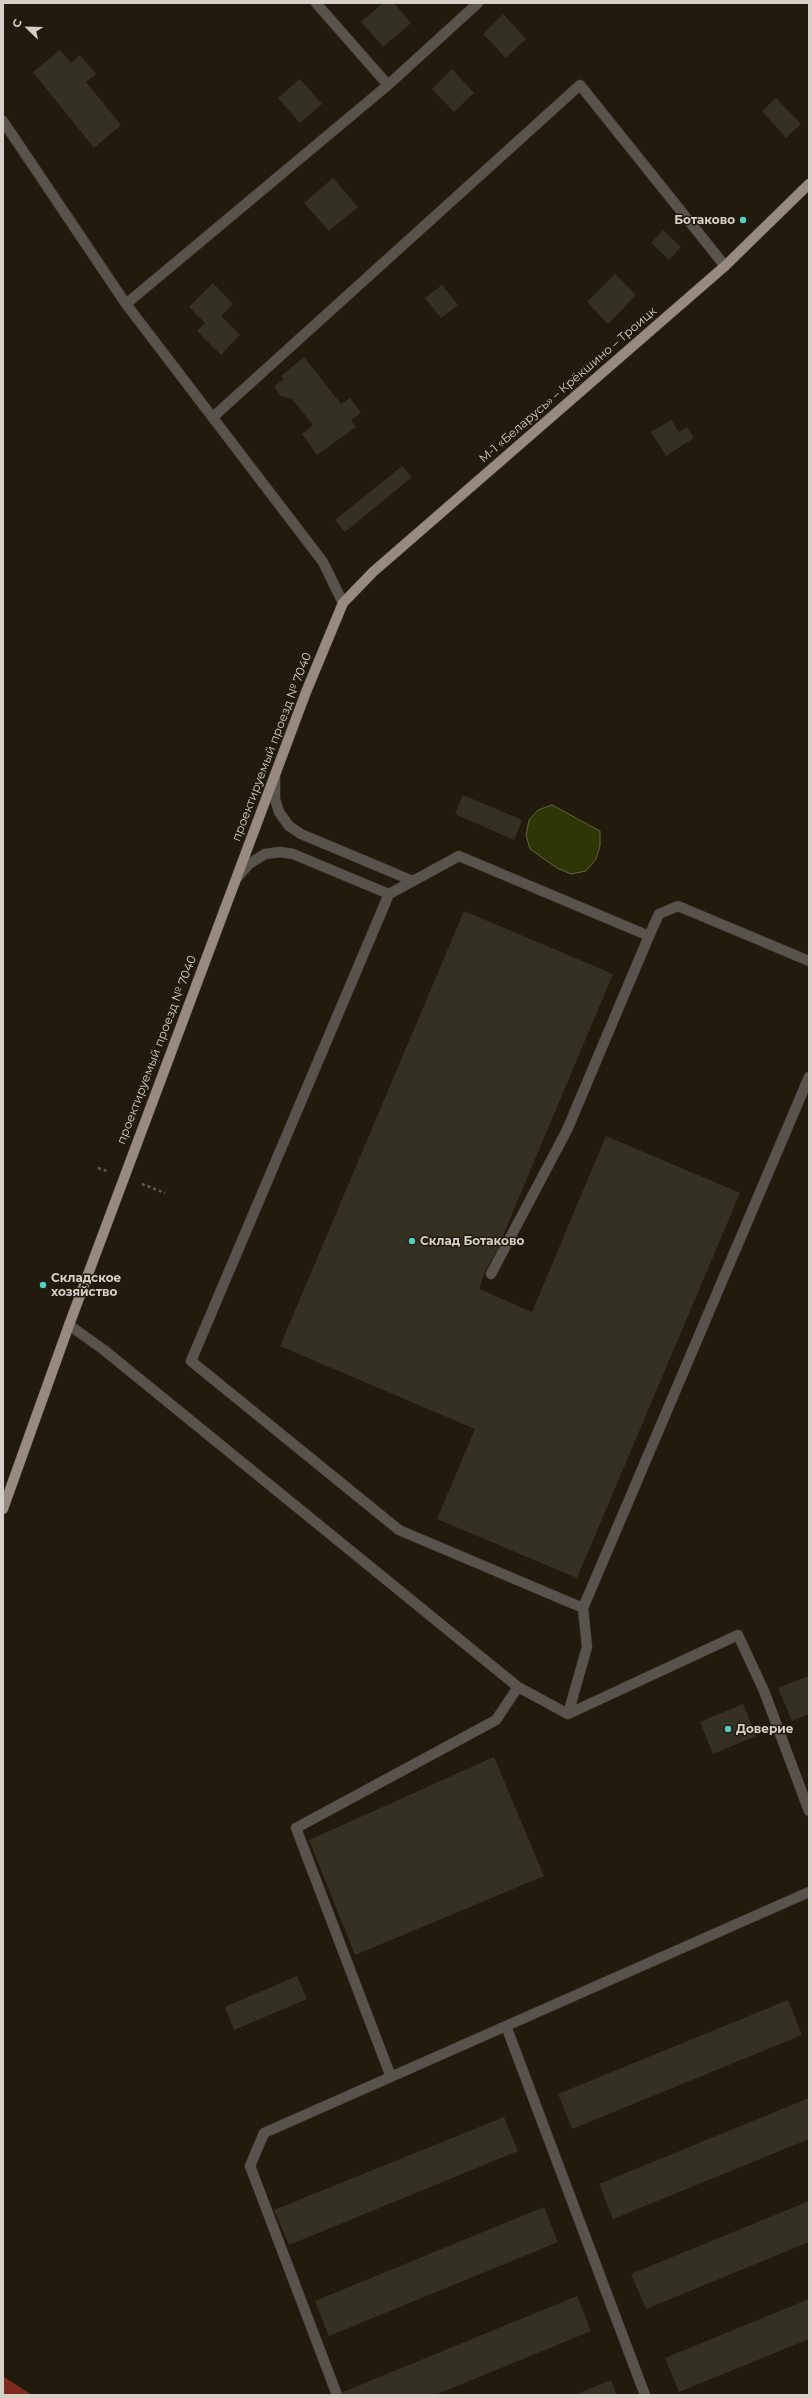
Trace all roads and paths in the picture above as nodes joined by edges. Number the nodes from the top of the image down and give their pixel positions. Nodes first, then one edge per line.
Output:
1 (316, 3) edge
2 (478, 3) edge
3 (388, 85) junction
4 (3, 121) edge
5 (809, 184) edge
6 (725, 266) junction
7 (126, 304) junction
8 (213, 417) junction
9 (343, 603) junction
10 (275, 773) junction
11 (235, 881) junction
12 (413, 881) junction
13 (389, 894) junction
14 (649, 936) junction
15 (809, 962) edge
16 (809, 1077) edge
17 (98, 1168) dead end
18 (107, 1171) dead end
19 (142, 1184) dead end
20 (165, 1193) dead end
21 (491, 1274) dead end
22 (69, 1325) junction
23 (3, 1509) edge
24 (583, 1608) junction
25 (518, 1687) junction
26 (568, 1714) junction
27 (809, 1811) edge
28 (809, 1892) edge
29 (506, 2026) junction
30 (391, 2077) junction
31 (338, 2395) edge
32 (645, 2395) edge

1 - 3 street
2 - 3 street
3 - 7 street
4 - 7 street
5 - 6 main road, М-1 «Беларусь» – Крёкшино – Троицк
6 - 8 street
6 - 9 main road, М-1 «Беларусь» – Крёкшино – Троицк
7 - 8 street
8 - 9 street
9 - 10 main road, проектируемый проезд № 7040
10 - 11 main road, проектируемый проезд № 7040
10 - 12 street
11 - 13 street
11 - 22 main road, проектируемый проезд № 7040
12 - 13 street
12 - 14 street
13 - 24 street
14 - 15 street
14 - 21 street
16 - 24 street
17 - 18 path
19 - 20 path
22 - 23 main road, проектируемый проезд № 7040
22 - 25 street
24 - 26 street
25 - 26 street
25 - 30 street
26 - 27 street
28 - 29 street
29 - 30 street
29 - 32 street
30 - 31 street

